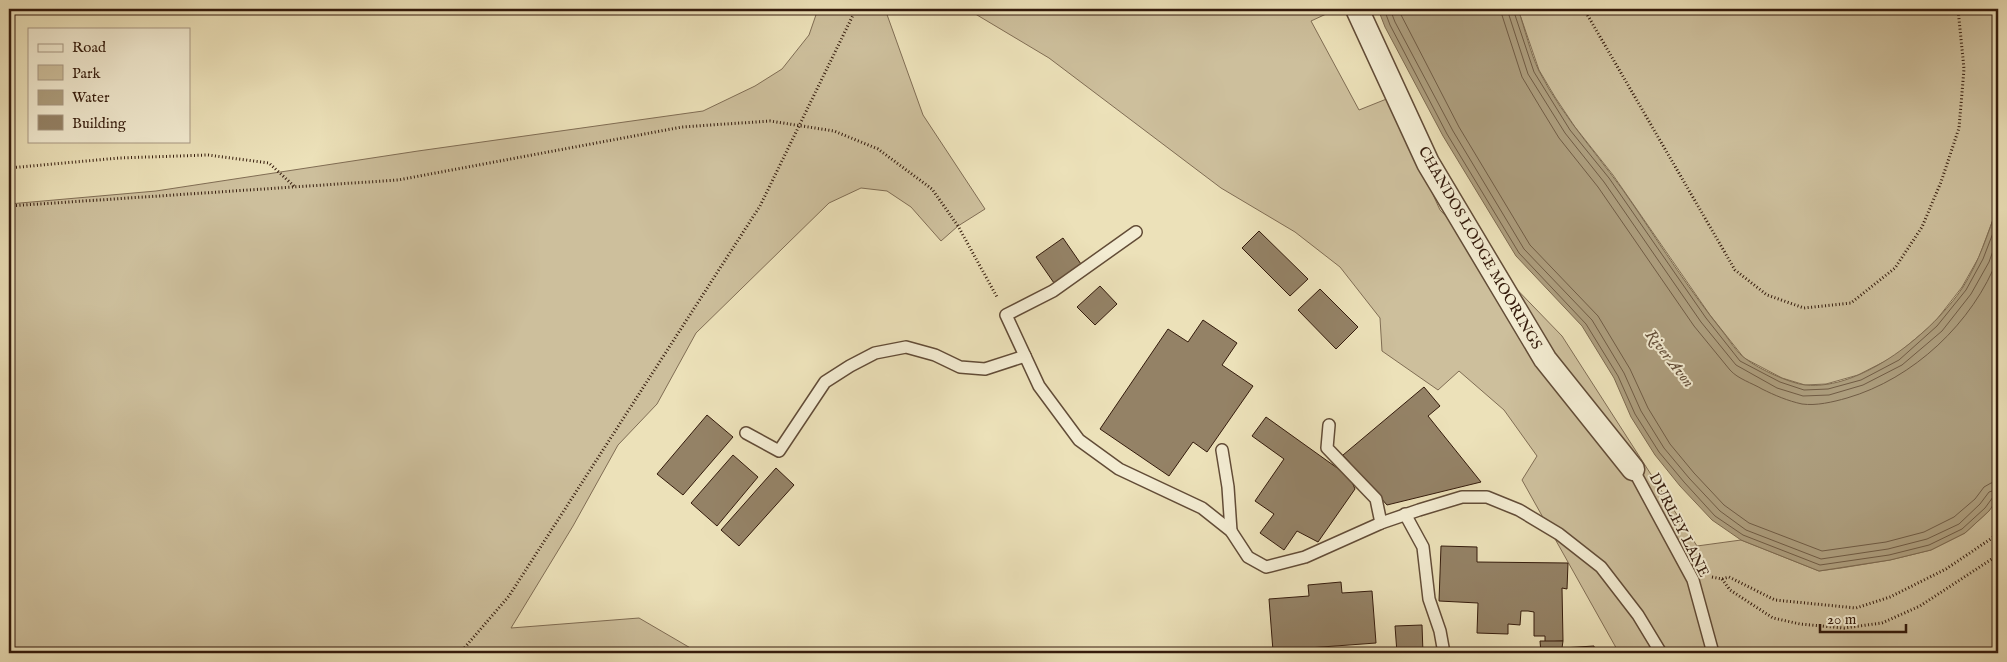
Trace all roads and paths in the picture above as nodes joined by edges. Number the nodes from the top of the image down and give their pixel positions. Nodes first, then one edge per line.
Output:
1 (856, 9) edge
2 (1357, 9) edge
3 (1584, 9) edge
4 (1958, 9) edge
5 (798, 126) junction
6 (9, 168) edge
7 (296, 188) junction
8 (9, 206) edge
9 (1136, 232) dead end
10 (1006, 315) junction
11 (1025, 356) junction
12 (1329, 425) dead end
13 (746, 433) dead end
14 (1222, 450) dead end
15 (1633, 469) joint
16 (1405, 514) junction
17 (1381, 523) junction
18 (1231, 531) junction
19 (1998, 534) edge
20 (1998, 555) edge
21 (460, 653) edge
22 (1444, 653) edge
23 (1661, 653) edge
24 (1713, 653) edge

1 - 5 path
2 - 15 street, CHANDOS LODGE MOORINGS
3 - 4 path
5 - 7 path
5 - 10 path
5 - 21 path
6 - 7 path
7 - 8 path
9 - 10 lane
10 - 11 lane
11 - 13 lane
11 - 18 lane
12 - 17 lane
14 - 18 lane
15 - 24 lane, DURLEY LANE
16 - 17 lane
16 - 22 lane
16 - 23 lane
17 - 18 lane
19 - 20 path

